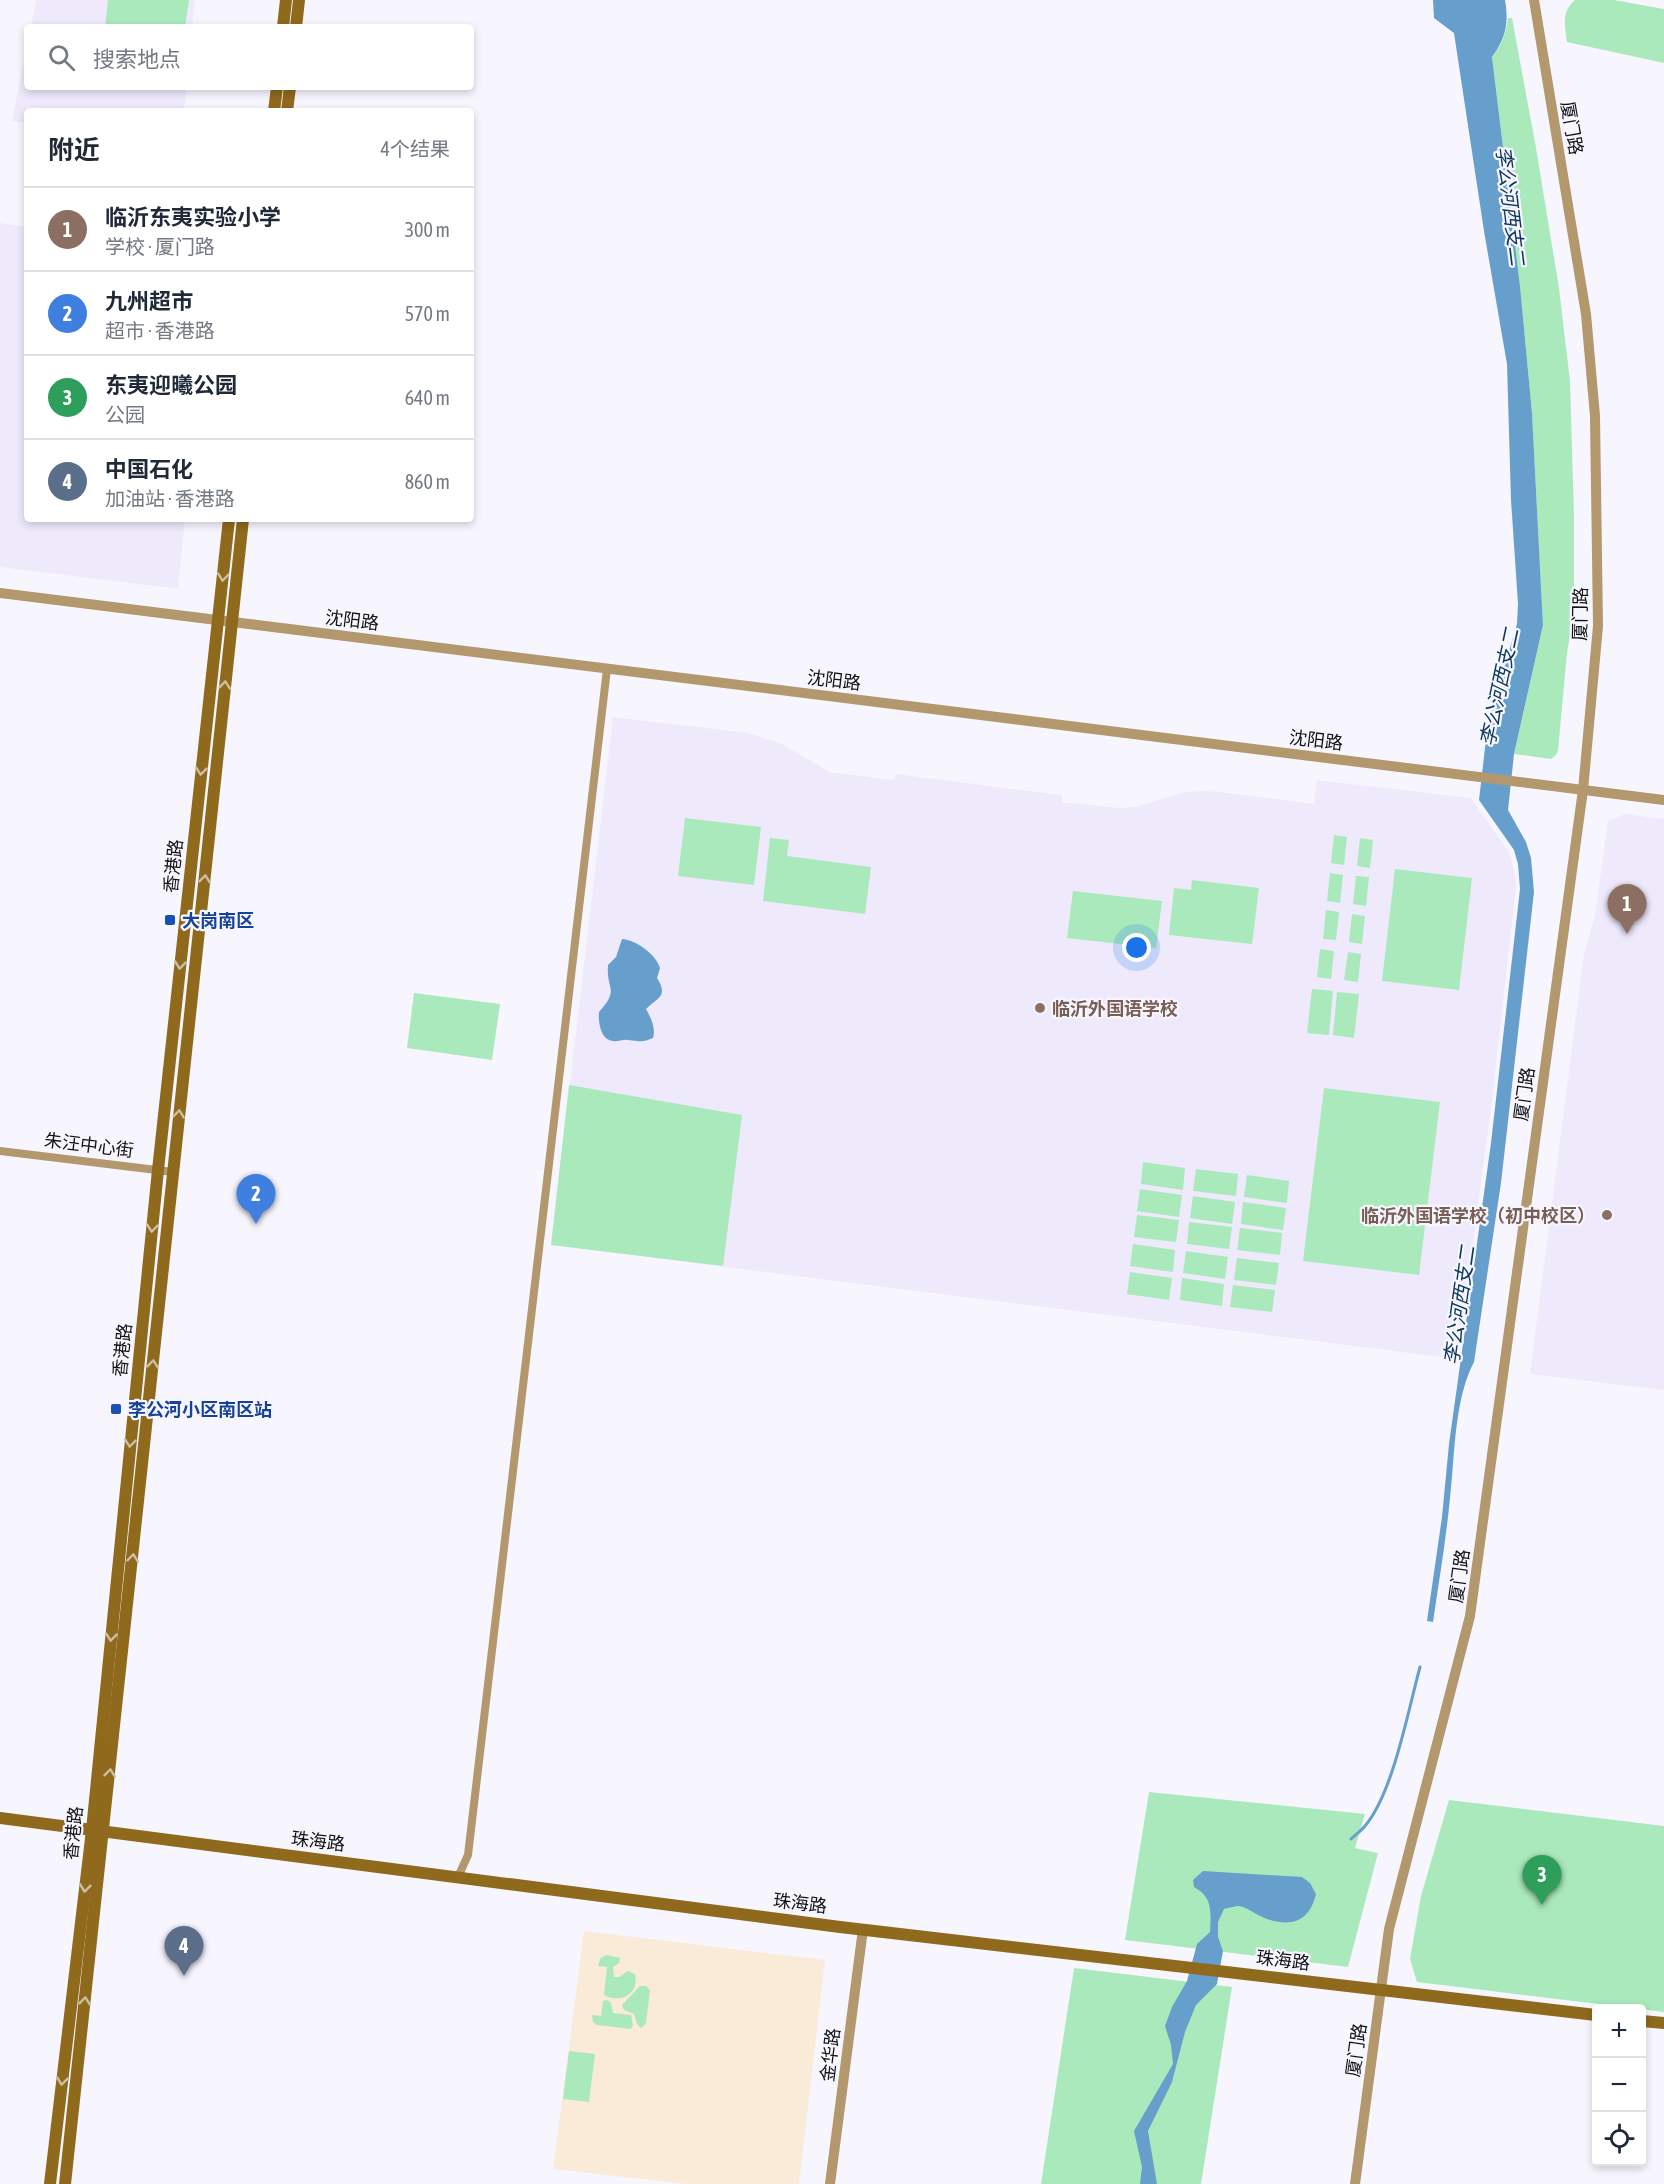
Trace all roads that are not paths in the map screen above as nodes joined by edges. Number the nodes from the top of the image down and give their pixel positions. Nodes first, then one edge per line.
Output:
1 (286, 0) edge
2 (299, 0) edge
3 (1534, 0) edge
4 (283, 24) edge
5 (296, 24) edge
6 (277, 90) edge
7 (290, 90) edge
8 (274, 108) edge
9 (287, 108) edge
10 (229, 522) edge
11 (243, 522) edge
12 (0, 593) edge
13 (218, 620) junction
14 (232, 622) junction
15 (607, 669) junction
16 (1582, 790) junction
17 (1664, 800) edge
18 (0, 1151) edge
19 (158, 1170) junction
20 (173, 1172) junction
21 (0, 1818) edge
22 (98, 1830) junction
23 (458, 1877) junction
24 (863, 1929) junction
25 (1381, 1989) junction
26 (1592, 2015) edge
27 (1646, 2021) edge
28 (1664, 2023) edge
29 (50, 2184) edge
30 (65, 2184) edge
31 (830, 2184) edge
32 (1355, 2184) edge

1 - 4 main road
2 - 5 main road
3 - 16 street, 厦门路
6 - 8 main road
7 - 9 main road
10 -> 13 main road, 香港路
11 - 14 main road, 香港路
12 - 13 street, 沈阳路
13 - 14 street, 沈阳路
13 -> 19 main road, 香港路
14 - 15 street, 沈阳路
20 -> 14 main road, 香港路
15 - 16 street, 沈阳路
15 - 23 street
16 - 17 street, 沈阳路
16 - 25 street, 厦门路
18 - 19 street, 朱汪中心街
19 - 20 street, 朱汪中心街
19 -> 22 main road, 香港路
22 -> 20 main road, 香港路
21 - 22 main road, 珠海路
22 - 23 main road, 珠海路
22 -> 29 main road, 香港路
30 -> 22 main road, 香港路
23 - 24 main road, 珠海路
24 - 25 main road, 珠海路
24 - 31 street, 金华路
25 - 26 main road, 珠海路
25 - 32 street, 厦门路
27 - 28 main road

